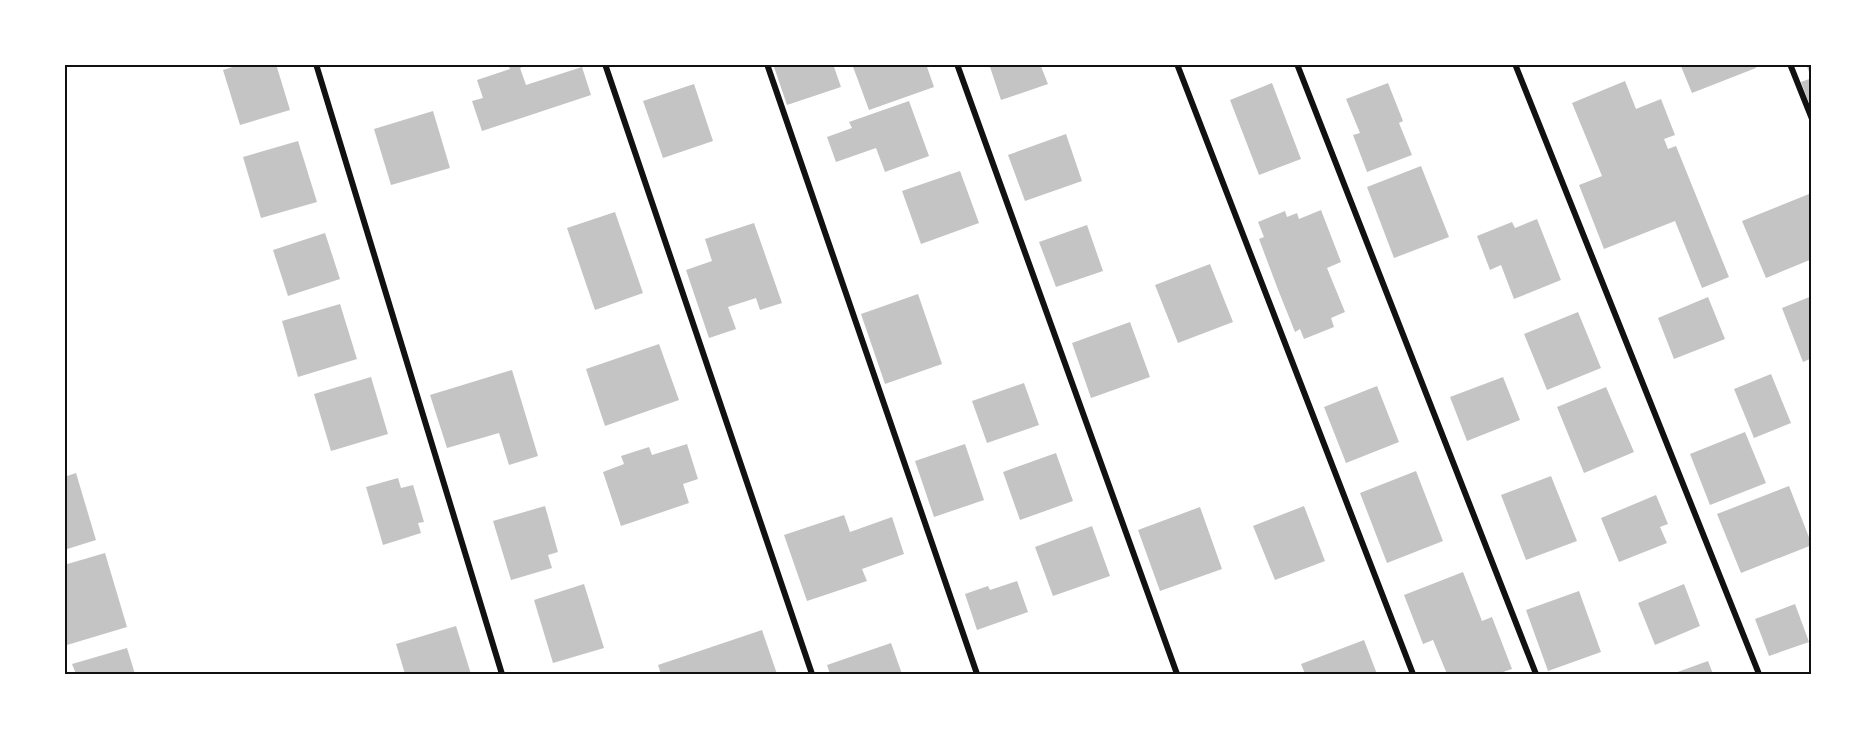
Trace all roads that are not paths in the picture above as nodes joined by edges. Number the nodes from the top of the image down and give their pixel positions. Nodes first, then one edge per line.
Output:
1 (316, 64) edge
2 (605, 64) edge
3 (767, 64) edge
4 (957, 64) edge
5 (1177, 64) edge
6 (1297, 64) edge
7 (1515, 64) edge
8 (1790, 64) edge
9 (1812, 119) edge
10 (502, 675) edge
11 (812, 675) edge
12 (977, 675) edge
13 (1176, 675) edge
14 (1413, 675) edge
15 (1536, 675) edge
16 (1759, 675) edge

1 - 10 street
2 - 11 street
3 - 12 street
4 - 13 street
5 - 14 street
6 - 15 street
7 - 16 street
8 - 9 street

